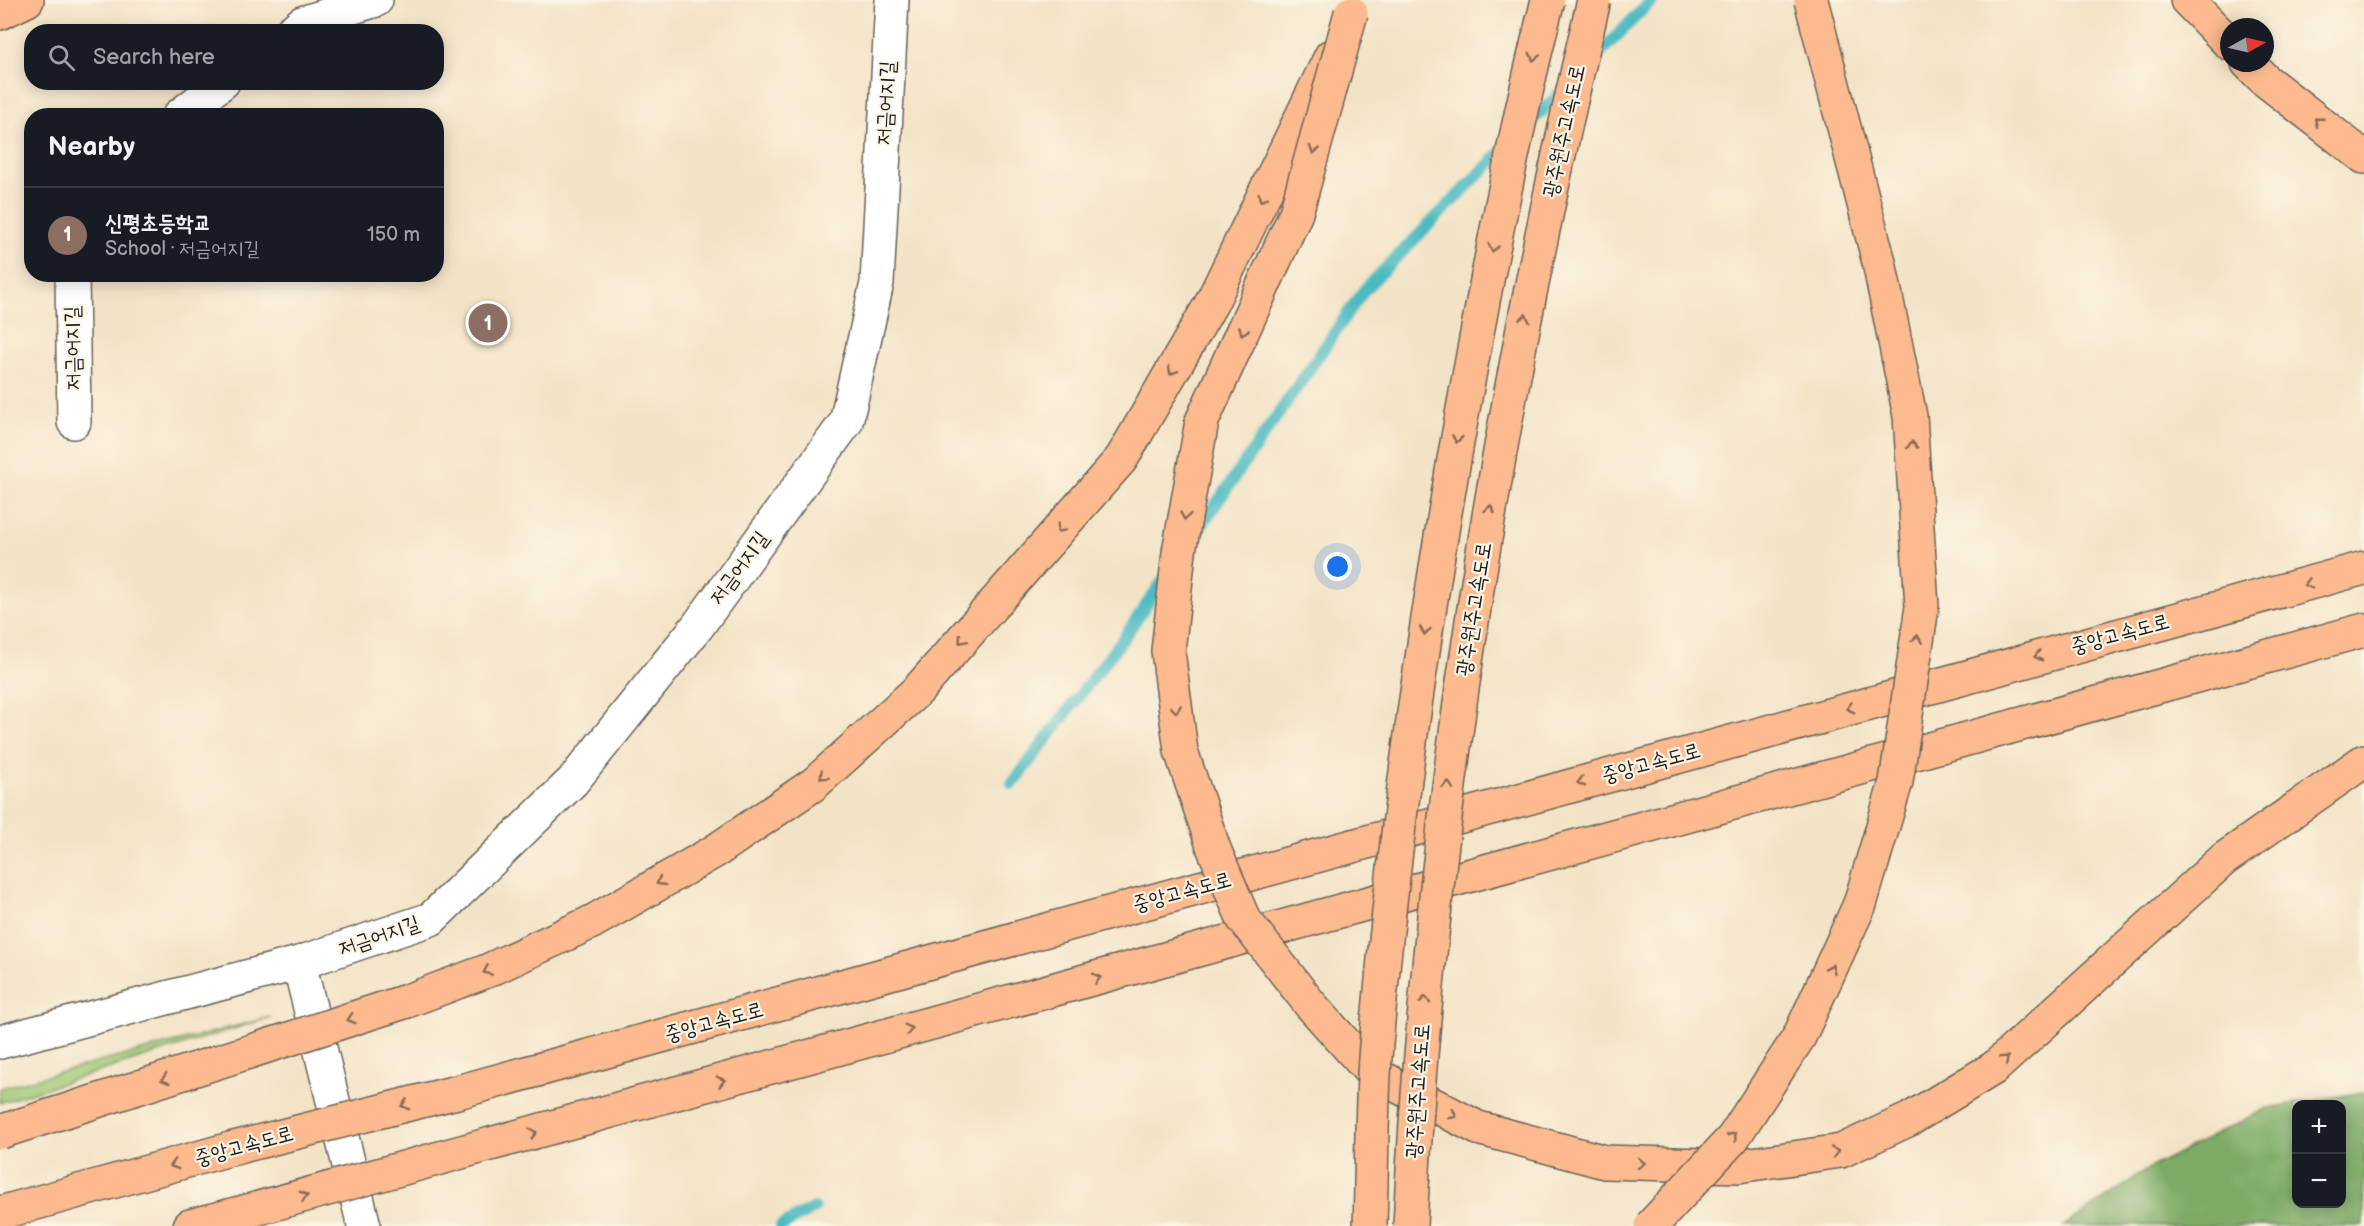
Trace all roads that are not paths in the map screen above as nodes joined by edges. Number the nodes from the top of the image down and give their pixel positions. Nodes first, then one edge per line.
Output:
1 (27, 0) edge
2 (376, 0) edge
3 (892, 0) edge
4 (1548, 0) edge
5 (1594, 0) edge
6 (1811, 0) edge
7 (2187, 0) edge
8 (1354, 6) edge
9 (0, 13) edge
10 (294, 18) edge
11 (2220, 34) edge
12 (2257, 72) edge
13 (213, 90) edge
14 (189, 108) edge
15 (2364, 157) edge
16 (72, 282) edge
17 (74, 422) dead end
18 (2364, 568) edge
19 (2364, 630) edge
20 (2364, 761) edge
21 (299, 963) junction
22 (0, 1042) edge
23 (0, 1132) edge
24 (0, 1214) edge
25 (190, 1226) edge
26 (364, 1226) edge
27 (1370, 1226) edge
28 (1410, 1226) edge
29 (1651, 1226) edge

1 - 9 main road
2 - 10 street
3 - 21 street, 저금어지길
4 -> 27 main road, 광주원주고속도로, bridge
28 -> 5 main road, 광주원주고속도로, bridge
29 -> 6 main road, bridge
7 - 11 main road
8 -> 20 main road, bridge
8 -> 23 main road, bridge
15 -> 12 main road
13 - 14 street
16 - 17 street, 저금어지길
18 -> 24 main road, 중앙고속도로, bridge
25 -> 19 main road, bridge
21 - 22 street, 저금어지길
21 - 26 street

